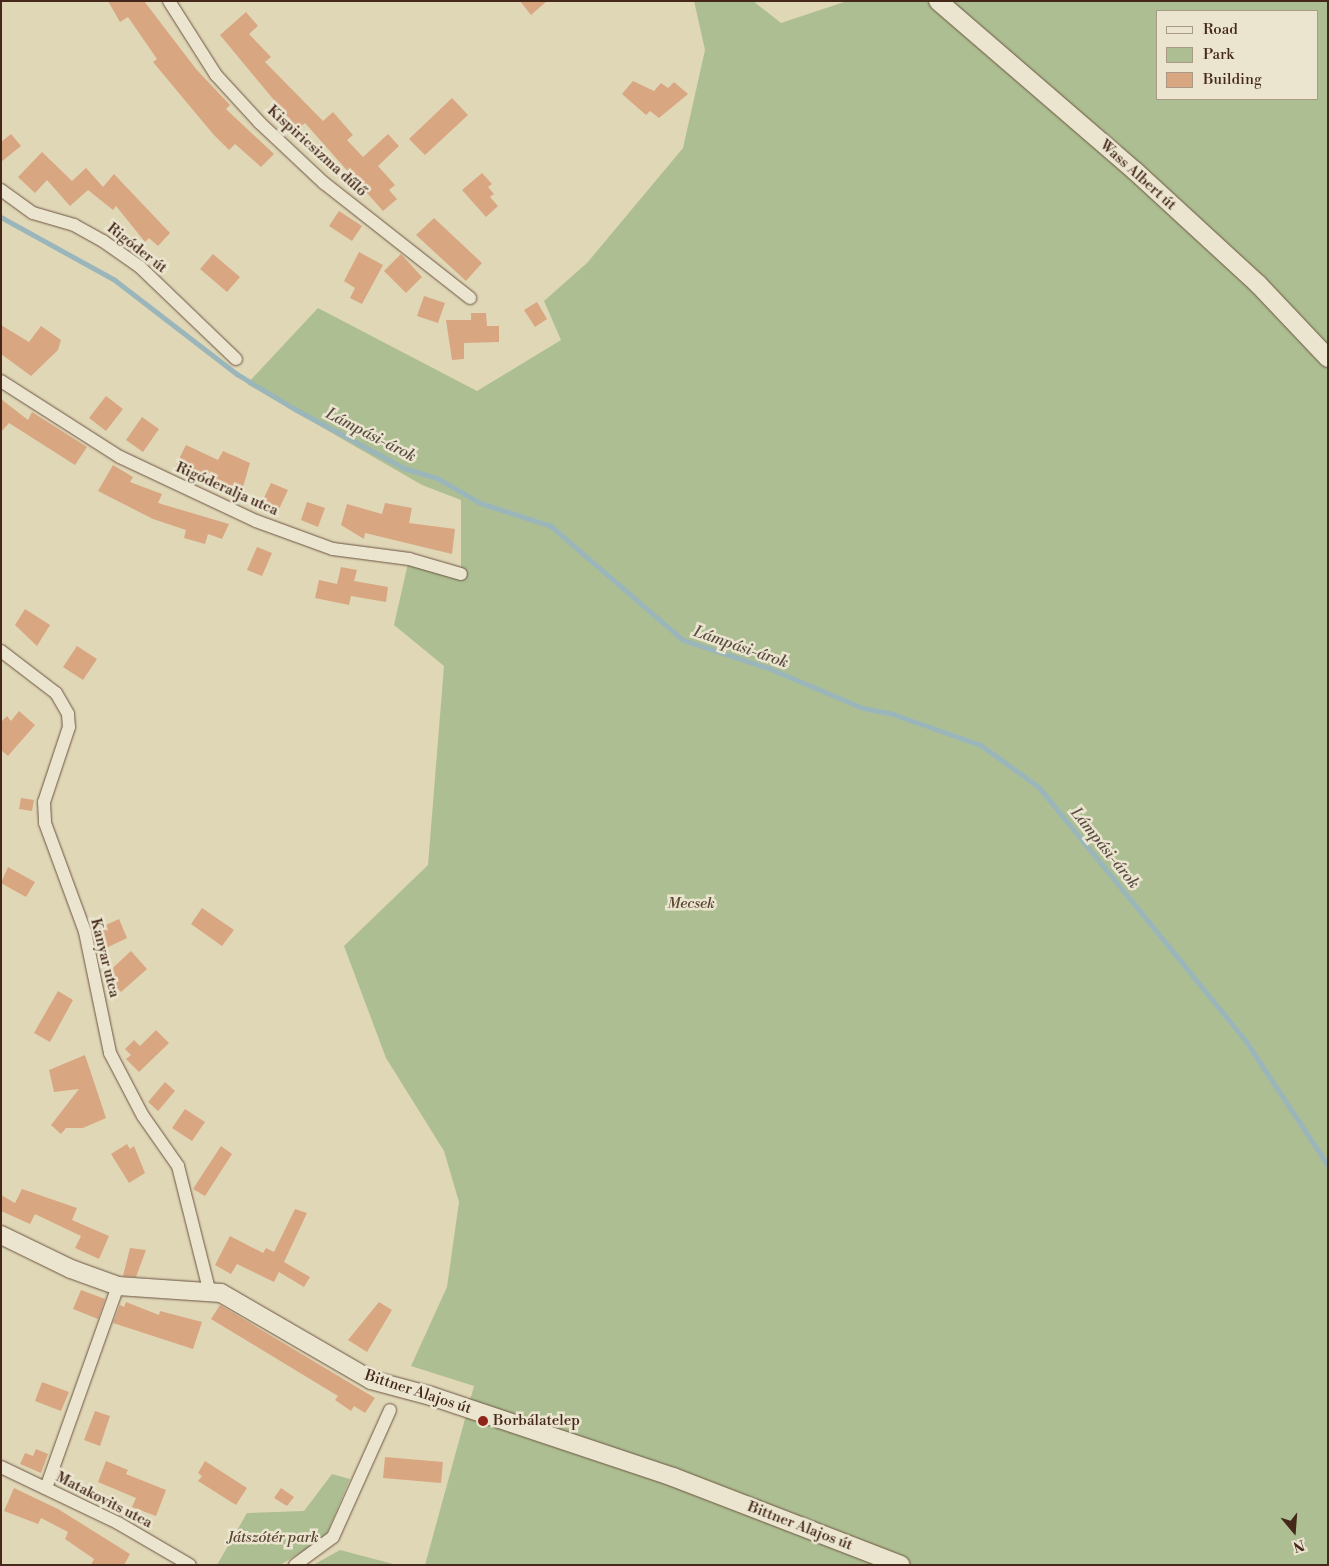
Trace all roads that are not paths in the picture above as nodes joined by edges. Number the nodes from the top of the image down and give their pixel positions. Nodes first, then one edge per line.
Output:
1 (169, 1) edge
2 (938, 1) edge
3 (1, 190) edge
4 (470, 298) dead end
5 (1328, 358) edge
6 (236, 360) dead end
7 (1, 381) edge
8 (461, 574) dead end
9 (1, 651) edge
10 (1, 1235) edge
11 (118, 1286) junction
12 (209, 1289) junction
13 (390, 1410) dead end
14 (1, 1467) edge
15 (46, 1488) junction
16 (190, 1565) edge
17 (295, 1565) edge
18 (901, 1565) edge

1 - 4 street, Kispiricsizma dűlő
2 - 5 street, Wass Albert út
3 - 6 street, Rigóder út
7 - 8 street, Rigóderalja utca
9 - 12 street, Kanyar utca
10 - 11 street, Bittner Alajos út
11 - 12 street, Bittner Alajos út
11 - 15 street
12 - 18 street, Bittner Alajos út
13 - 17 street
14 - 15 street, Matakovits utca
15 - 16 street, Matakovits utca

